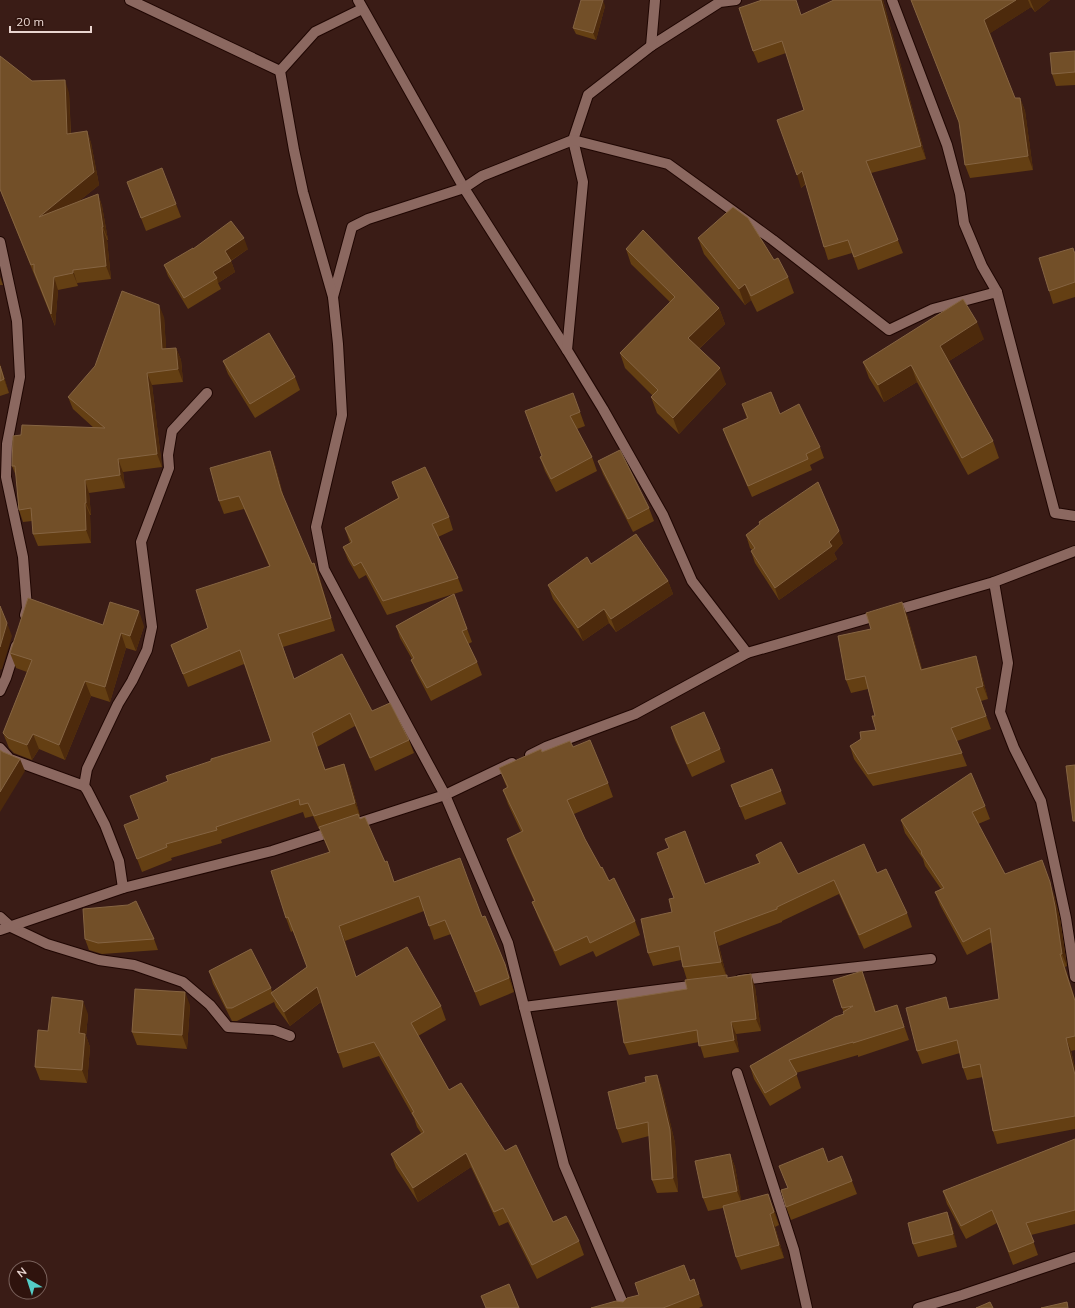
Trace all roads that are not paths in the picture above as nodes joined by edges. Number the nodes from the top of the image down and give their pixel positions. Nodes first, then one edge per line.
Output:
1 (130, 0) edge
2 (655, 0) edge
3 (736, 0) edge
4 (892, 0) edge
5 (360, 4) edge
6 (651, 46) junction
7 (280, 71) junction
8 (573, 140) junction
9 (464, 188) junction
10 (0, 242) edge
11 (997, 292) junction
12 (332, 297) junction
13 (567, 350) junction
14 (207, 393) dead end
15 (1075, 516) edge
16 (1075, 551) edge
17 (994, 582) junction
18 (22, 622) edge
19 (18, 636) edge
20 (748, 653) junction
21 (0, 691) edge
22 (0, 748) edge
23 (84, 786) junction
24 (445, 795) junction
25 (123, 888) junction
26 (0, 917) edge
27 (11, 927) junction
28 (0, 930) edge
29 (931, 959) dead end
30 (1075, 977) edge
31 (733, 981) edge
32 (710, 984) edge
33 (524, 1007) junction
34 (290, 1036) dead end
35 (737, 1073) dead end
36 (1075, 1257) edge
37 (625, 1308) edge
38 (808, 1308) edge
39 (918, 1308) edge

1 - 7 street
2 - 6 street
3 - 6 street
4 - 11 street
5 - 7 street
5 - 9 street
6 - 8 street
7 - 12 street
8 - 9 street
8 - 11 street
8 - 13 street
9 - 12 street
9 - 13 street
10 - 18 street
11 - 15 street
12 - 24 street
13 - 20 street
14 - 23 street
16 - 17 street
17 - 20 street
17 - 30 street
19 - 21 street
20 - 24 street
22 - 23 street
23 - 25 street
24 - 25 street
24 - 33 street
25 - 27 street
26 - 27 street
27 - 28 street
27 - 34 street
29 - 31 street
32 - 33 street
33 - 37 street
35 - 38 street
36 - 39 street

